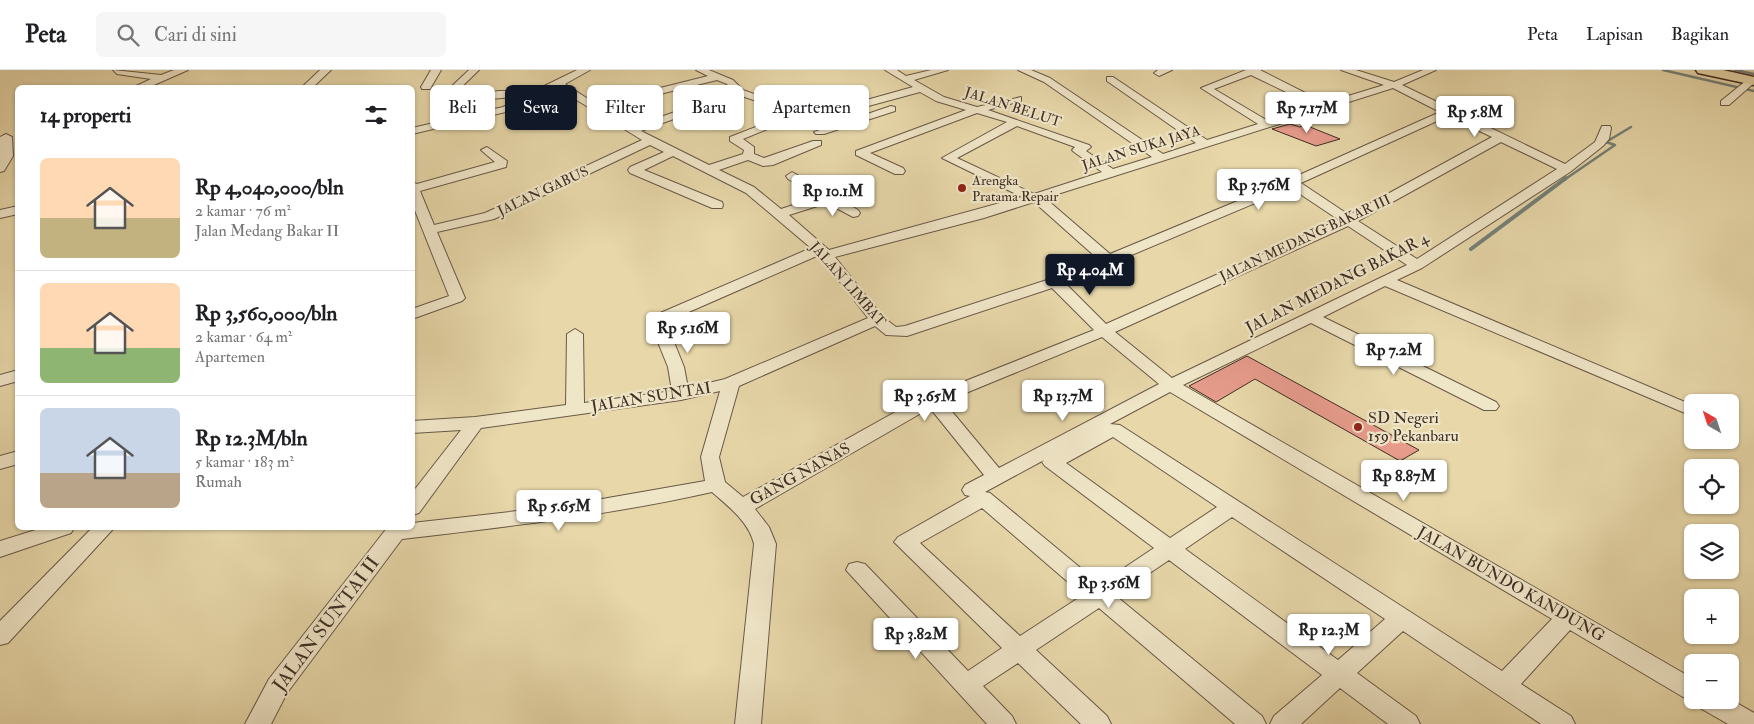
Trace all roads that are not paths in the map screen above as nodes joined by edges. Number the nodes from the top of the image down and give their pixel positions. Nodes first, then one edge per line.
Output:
1 (183, 70) edge
2 (326, 70) edge
3 (436, 70) edge
4 (474, 70) edge
5 (585, 70) edge
6 (702, 70) edge
7 (890, 70) edge
8 (943, 70) edge
9 (1023, 70) edge
10 (1346, 70) edge
11 (1431, 70) edge
12 (1703, 70) edge
13 (1721, 70) edge
14 (1253, 71) edge
15 (117, 72) dead end
16 (1113, 74) edge
17 (718, 77) junction
18 (161, 78) junction
19 (904, 79) junction
20 (1753, 80) edge
21 (558, 84) joint
22 (144, 85) edge
23 (309, 85) edge
24 (459, 85) edge
25 (733, 85) edge
26 (1394, 85) junction
27 (426, 87) dead end
28 (922, 88) junction
29 (663, 90) edge
30 (744, 94) edge
31 (933, 95) junction
32 (1017, 99) dead end
33 (587, 102) edge
34 (1725, 104) dead end
35 (1325, 107) junction
36 (976, 110) junction
37 (1450, 111) junction
38 (673, 116) edge
39 (1016, 122) junction
40 (1267, 124) junction
41 (430, 127) edge
42 (1606, 128) dead end
43 (415, 130) edge
44 (756, 130) edge
45 (632, 131) joint
46 (15, 133) edge
47 (1501, 137) junction
48 (3, 138) edge
49 (651, 140) junction
50 (1205, 144) junction
51 (487, 150) dead end
52 (675, 152) junction
53 (748, 156) junction
54 (1160, 158) junction
55 (0, 168) edge
56 (709, 169) junction
57 (1566, 169) junction
58 (899, 171) dead end
59 (1111, 173) junction
60 (792, 176) dead end
61 (1292, 183) junction
62 (415, 186) edge
63 (415, 192) edge
64 (1034, 197) junction
65 (828, 198) junction
66 (716, 205) dead end
67 (15, 211) edge
68 (853, 213) dead end
69 (0, 214) edge
70 (780, 214) junction
71 (1348, 221) junction
72 (431, 230) junction
73 (824, 252) junction
74 (1108, 260) junction
75 (1417, 265) junction
76 (1386, 280) junction
77 (1055, 282) junction
78 (415, 313) edge
79 (1312, 317) junction
80 (877, 320) junction
81 (1104, 331) junction
82 (575, 334) dead end
83 (15, 376) edge
84 (0, 381) edge
85 (731, 383) junction
86 (1170, 385) junction
87 (681, 395) junction
88 (933, 400) junction
89 (1490, 406) dead end
90 (575, 409) junction
91 (1684, 409) edge
92 (475, 423) junction
93 (415, 427) edge
94 (15, 458) edge
95 (0, 463) edge
96 (996, 477) junction
97 (716, 484) junction
98 (972, 490) dead end
99 (415, 504) edge
100 (1233, 506) junction
101 (742, 507) junction
102 (415, 528) edge
103 (58, 530) edge
104 (102, 530) edge
105 (397, 530) edge
106 (1168, 548) junction
107 (0, 549) edge
108 (856, 570) dead end
109 (1099, 594) junction
110 (1568, 617) junction
111 (1402, 618) junction
112 (0, 636) edge
113 (1017, 649) junction
114 (1338, 673) junction
115 (966, 685) junction
116 (1684, 685) edge
117 (1503, 686) junction
118 (1724, 709) edge
119 (258, 724) edge
120 (748, 724) edge
121 (1003, 724) edge
122 (1098, 724) edge
123 (1253, 724) edge
124 (1283, 724) edge
125 (1407, 724) edge
126 (1562, 724) edge
127 (1750, 724) edge

1 - 18 street
2 - 23 street
3 - 27 street
4 - 24 street
5 - 21 street
6 - 17 street
7 - 19 street, JALAN BELUT
8 - 19 street
9 - 54 street
10 - 26 street
11 - 26 street, JALAN SUKA JAYA
12 - 20 main road
13 - 20 main road
14 - 35 street
14 - 40 street
15 - 18 street
16 - 50 street
17 - 25 street
17 - 29 street
18 - 22 street
19 - 28 street, JALAN BELUT
20 - 34 street
21 - 33 street, JALAN LIMBAT
26 - 35 street, JALAN SUKA JAYA
26 - 37 street
28 - 30 street
28 - 31 street, JALAN BELUT
31 - 36 street, JALAN BELUT
31 - 53 street
32 - 36 street
35 - 40 street, JALAN SUKA JAYA
36 - 39 street, JALAN BELUT
36 - 58 street
37 - 47 street
37 - 61 street, JALAN LIMBAT
38 - 45 street
39 - 59 street, JALAN BELUT
39 - 64 street
40 - 50 street, JALAN SUKA JAYA
41 - 43 street
42 - 57 street, JALAN MEDANG BAKAR 4
44 - 53 street
45 - 49 street, JALAN LIMBAT
46 - 48 street
47 - 57 street
47 - 71 street, JALAN MEDANG BAKAR III
48 - 55 street
49 - 52 street, JALAN LIMBAT
49 - 72 street, JALAN GABUS
50 - 54 street, JALAN SUKA JAYA
51 - 62 street
52 - 56 street, JALAN LIMBAT
52 - 66 street
53 - 56 street
54 - 59 street, JALAN SUKA JAYA
56 - 70 street, JALAN LIMBAT
57 - 75 street, JALAN MEDANG BAKAR 4
59 - 64 street, JALAN SUKA JAYA
60 - 65 street
61 - 71 street
61 - 74 street, JALAN LIMBAT
63 - 72 street
64 - 73 street, JALAN SUKA JAYA
64 - 74 street
65 - 68 street
65 - 70 street
67 - 69 street
70 - 73 street, JALAN LIMBAT
71 - 75 street
71 - 81 street, JALAN MEDANG BAKAR III
72 - 78 street
73 - 80 street, JALAN LIMBAT
73 - 87 street, JALAN SUKA JAYA
74 - 77 street, JALAN LIMBAT
75 - 76 street, JALAN MEDANG BAKAR 4
76 - 79 street, JALAN MEDANG BAKAR 4
76 - 91 street
77 - 80 street, JALAN LIMBAT
77 - 81 street, JALAN BUNDO KANDUNG
79 - 86 street, JALAN MEDANG BAKAR 4
79 - 89 street
80 - 85 street, JALAN SUNTAI
81 - 86 street, JALAN BUNDO KANDUNG
81 - 88 street, GANG NANAS
82 - 90 street
83 - 84 street
85 - 87 street, JALAN SUNTAI
85 - 97 street
86 - 96 street, JALAN MEDANG BAKAR 4
86 - 110 street, JALAN BUNDO KANDUNG
87 - 90 street, JALAN SUNTAI
88 - 96 street
88 - 101 street, GANG NANAS
90 - 92 street, JALAN SUNTAI
92 - 93 street, JALAN SUNTAI
92 - 99 street
94 - 95 street
96 - 98 street, JALAN MEDANG BAKAR 4
97 - 101 street
97 - 102 street
100 - 106 street
100 - 106 street
100 - 111 street
101 - 120 street
103 - 107 street
104 - 112 street
105 - 119 street, JALAN SUNTAI II
106 - 109 street
106 - 114 street
108 - 115 street
109 - 113 street
109 - 113 street
109 - 123 street
110 - 116 street, JALAN BUNDO KANDUNG
110 - 117 street
111 - 114 street
111 - 117 street
113 - 115 street
113 - 122 street
114 - 124 street
114 - 125 street
115 - 121 street
117 - 126 street
118 - 127 street

